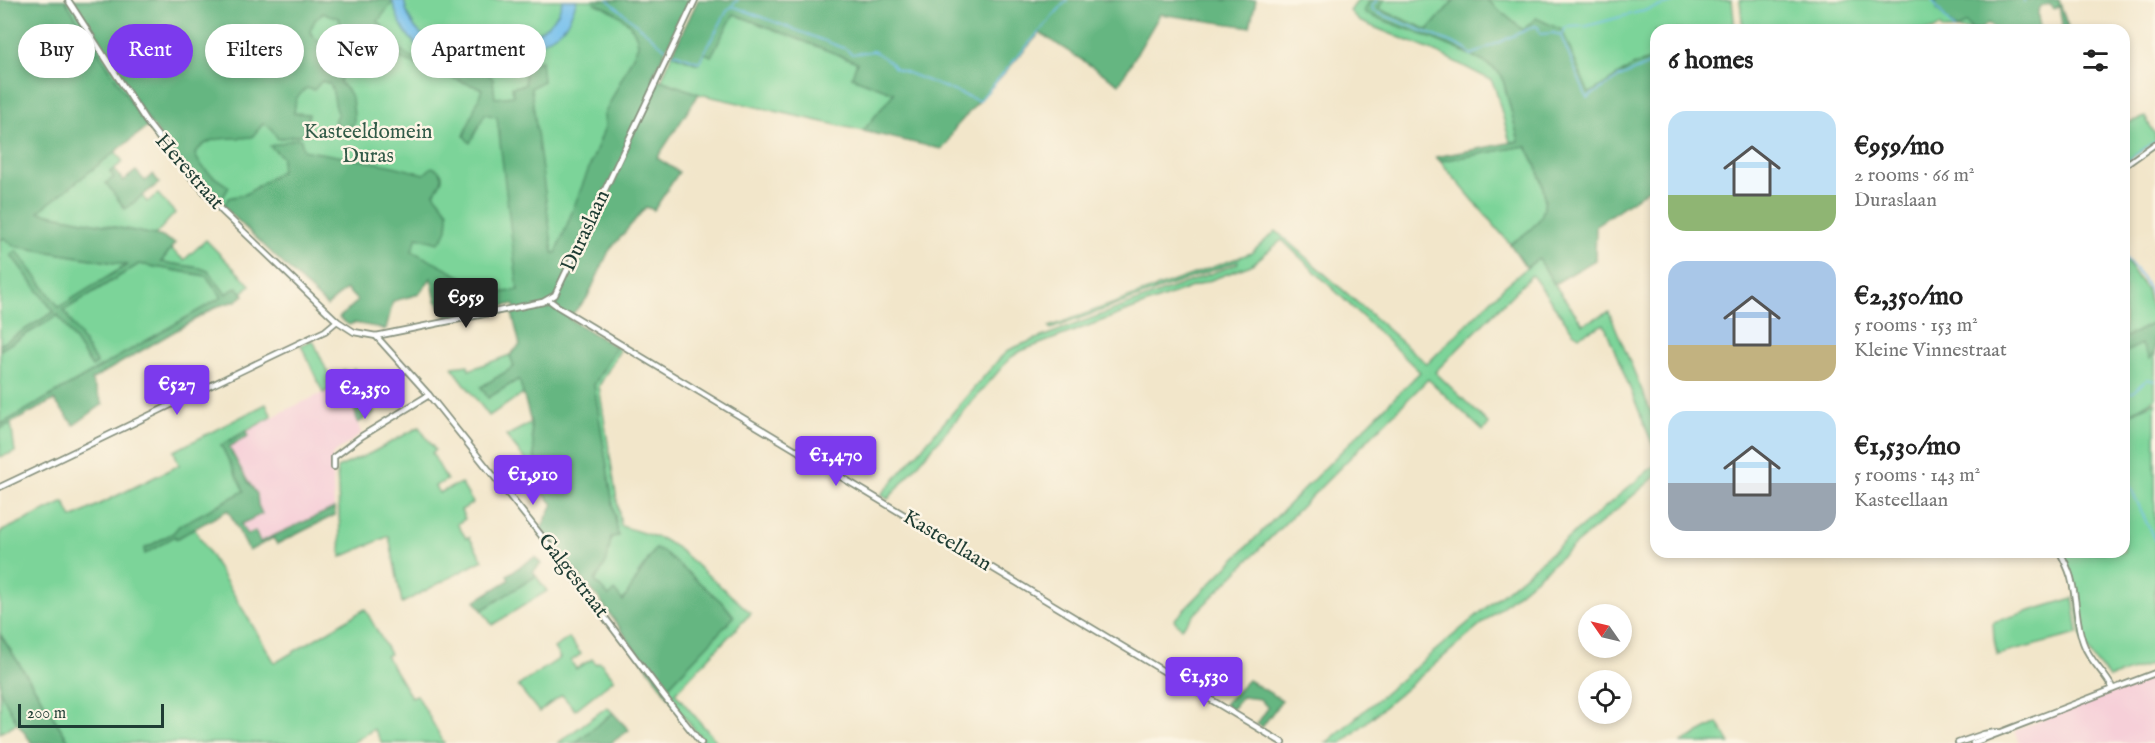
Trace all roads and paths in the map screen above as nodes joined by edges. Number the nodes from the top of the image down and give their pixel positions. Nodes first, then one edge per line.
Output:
1 (68, 0) edge
2 (694, 0) edge
3 (2155, 144) edge
4 (2130, 162) edge
5 (549, 300) junction
6 (337, 321) junction
7 (376, 336) junction
8 (429, 395) junction
9 (334, 467) dead end
10 (0, 487) edge
11 (2063, 558) edge
12 (2155, 673) edge
13 (2113, 689) junction
14 (2003, 731) junction
15 (1964, 742) edge
16 (701, 743) edge
17 (1283, 743) edge
18 (1958, 743) edge
19 (1973, 743) edge

1 - 6 street, Herestraat
2 - 5 street, Duraslaan
3 - 4 street
5 - 7 street
5 - 17 street, Kasteellaan
6 - 7 street
6 - 10 street
7 - 8 street, Galgestraat
8 - 9 street
8 - 16 street, Galgestraat
11 - 13 street
12 - 13 street
13 - 14 street
14 - 15 street
14 - 19 street
15 - 18 street

